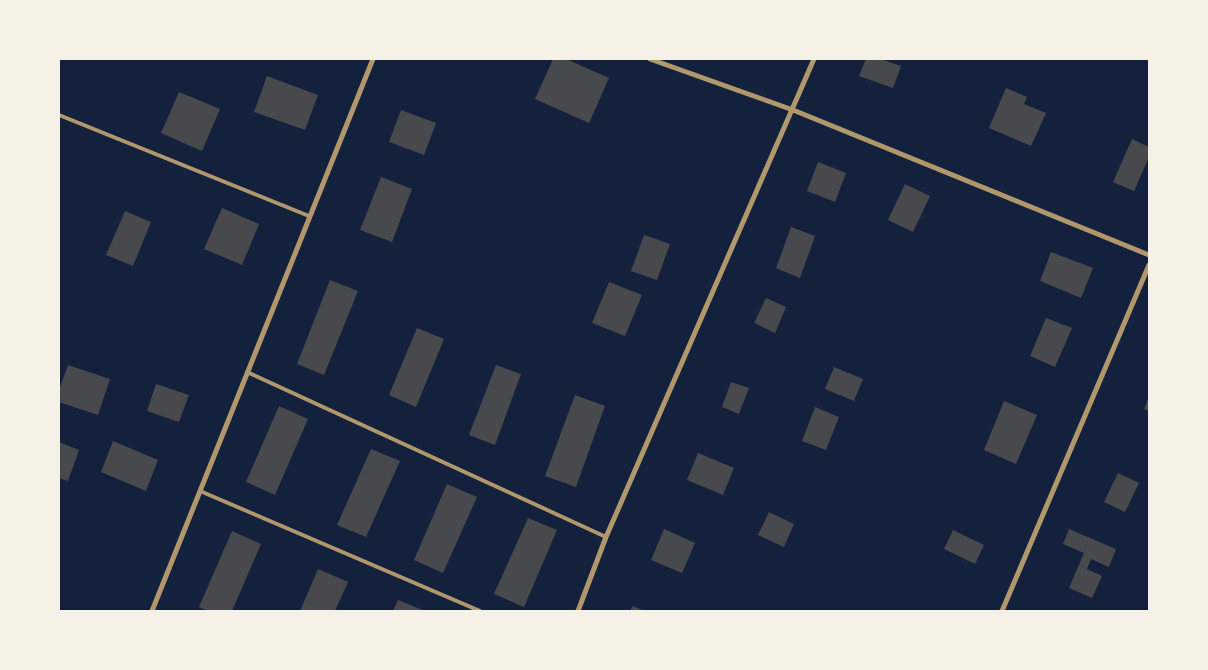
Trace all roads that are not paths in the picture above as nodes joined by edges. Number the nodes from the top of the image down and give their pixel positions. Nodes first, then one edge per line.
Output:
1 (373, 59) edge
2 (650, 59) edge
3 (814, 59) edge
4 (793, 110) junction
5 (59, 115) edge
6 (309, 216) junction
7 (1149, 255) edge
8 (1149, 266) edge
9 (247, 372) junction
10 (200, 491) junction
11 (606, 537) junction
12 (152, 611) edge
13 (480, 611) edge
14 (578, 611) edge
15 (1002, 611) edge

1 - 6 street
2 - 4 street
3 - 4 street
4 - 7 street
4 - 11 street
5 - 6 lane
6 - 9 street
8 - 15 street
9 - 10 street
9 - 11 lane
10 - 12 street
10 - 13 lane
11 - 14 street

